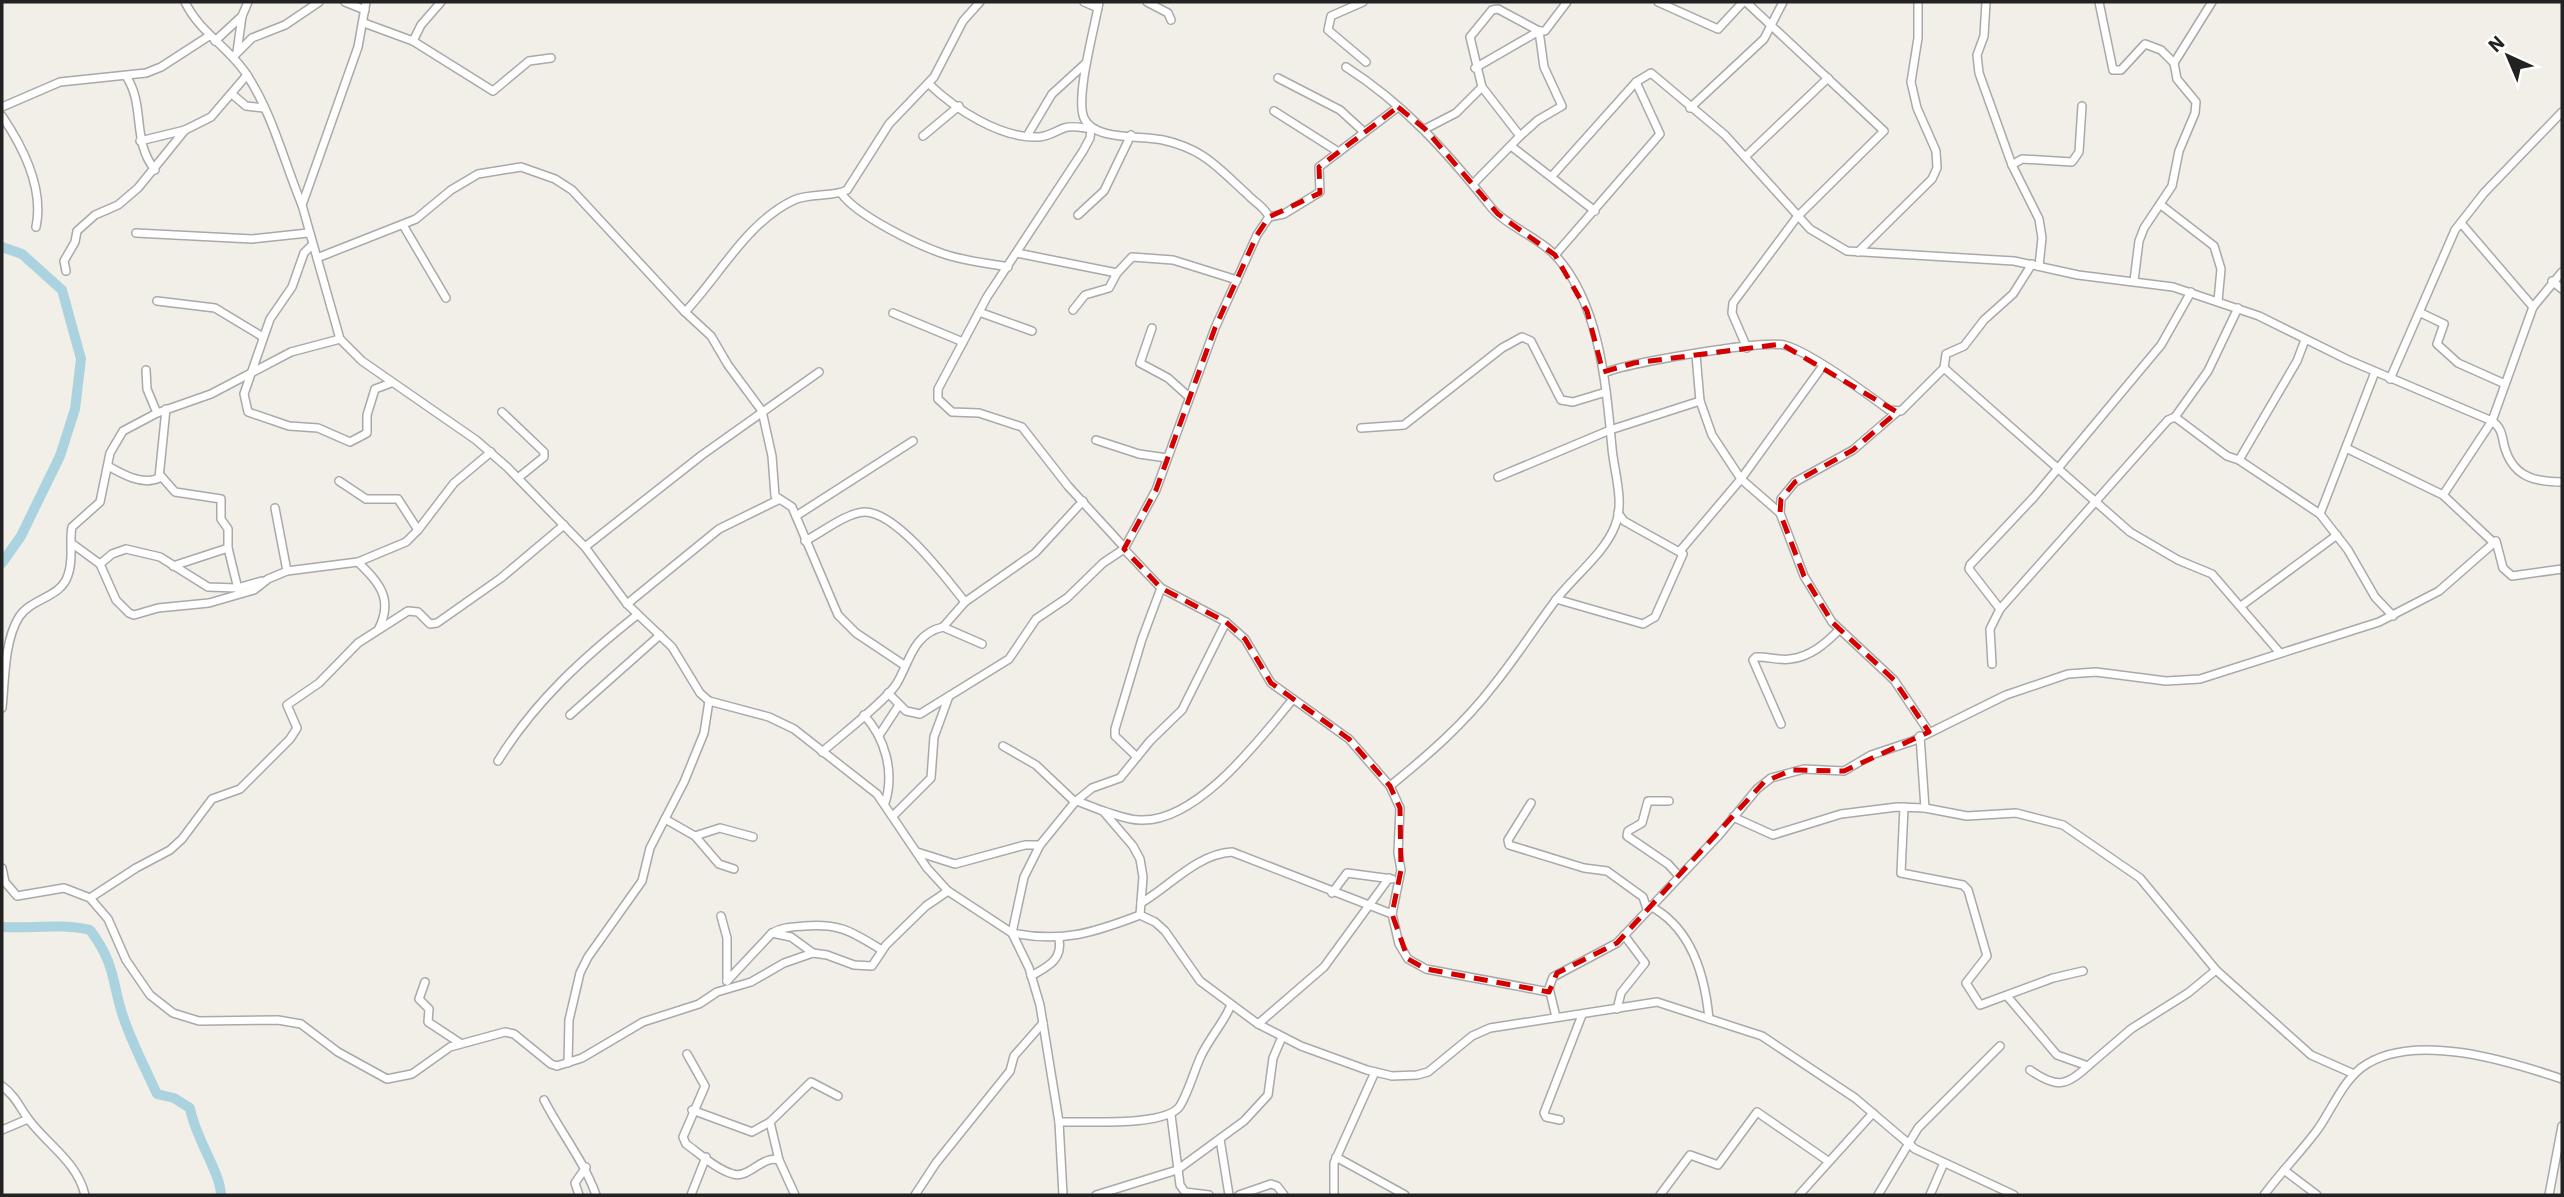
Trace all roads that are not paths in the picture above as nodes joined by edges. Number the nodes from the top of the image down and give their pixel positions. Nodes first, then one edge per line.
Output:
1 (185, 2) edge
2 (248, 2) edge
3 (319, 2) edge
4 (345, 2) edge
5 (441, 2) edge
6 (980, 2) edge
7 (1084, 2) edge
8 (1147, 2) edge
9 (1363, 2) edge
10 (1567, 2) edge
11 (1658, 2) edge
12 (1745, 2) edge
13 (1783, 2) edge
14 (1918, 2) edge
15 (1986, 2) edge
16 (2099, 2) edge
17 (2211, 2) edge
18 (1099, 5) edge
19 (366, 6) edge
20 (242, 16) junction
21 (1171, 20) dead end
22 (364, 23) junction
23 (1772, 26) junction
24 (1539, 31) junction
25 (212, 38) junction
26 (412, 41) junction
27 (235, 54) junction
28 (551, 58) dead end
29 (1366, 62) dead end
30 (1086, 63) junction
31 (2174, 63) junction
32 (1346, 67) dead end
33 (1475, 68) junction
34 (247, 75) junction
35 (126, 76) junction
36 (1278, 78) dead end
37 (1828, 78) junction
38 (1636, 82) junction
39 (929, 84) junction
40 (1482, 88) junction
41 (232, 94) junction
42 (959, 106) junction
43 (2082, 106) dead end
44 (2, 107) edge
45 (1398, 107) junction
46 (264, 108) junction
47 (1690, 108) junction
48 (1274, 111) dead end
49 (2562, 112) edge
50 (2, 116) edge
51 (1091, 129) junction
52 (185, 130) junction
53 (1425, 130) junction
54 (1364, 132) junction
55 (1130, 135) junction
56 (923, 136) dead end
57 (1027, 136) junction
58 (1520, 136) junction
59 (140, 141) junction
60 (1511, 146) junction
61 (1337, 151) junction
62 (1745, 157) junction
63 (2012, 165) junction
64 (155, 170) junction
65 (1552, 176) junction
66 (1474, 183) junction
67 (841, 193) junction
68 (303, 205) junction
69 (2161, 205) junction
70 (1595, 211) junction
71 (1078, 215) dead end
72 (1269, 217) junction
73 (1797, 217) junction
74 (2461, 223) junction
75 (403, 225) junction
76 (36, 227) dead end
77 (136, 233) dead end
78 (308, 233) junction
79 (312, 245) junction
80 (1858, 252) junction
81 (1017, 253) junction
82 (1555, 256) junction
83 (317, 258) junction
84 (2035, 265) junction
85 (1008, 267) junction
86 (66, 271) dead end
87 (2562, 272) edge
88 (1117, 273) junction
89 (1237, 280) junction
90 (2134, 281) junction
91 (2552, 281) junction
92 (2562, 289) edge
93 (2191, 292) junction
94 (446, 298) dead end
95 (157, 301) dead end
96 (2218, 301) junction
97 (2533, 307) junction
98 (2238, 308) junction
99 (1073, 310) dead end
100 (685, 312) junction
101 (979, 312) junction
102 (892, 313) dead end
103 (2421, 313) junction
104 (1152, 328) dead end
105 (1032, 331) dead end
106 (263, 337) junction
107 (340, 339) junction
108 (2305, 340) junction
109 (963, 342) junction
110 (1748, 348) junction
111 (1696, 355) junction
112 (1822, 367) junction
113 (1944, 368) junction
114 (146, 370) dead end
115 (253, 372) junction
116 (819, 372) dead end
117 (2375, 372) junction
118 (1604, 373) junction
119 (2390, 379) junction
120 (391, 383) junction
121 (2505, 384) junction
122 (1606, 392) junction
123 (1188, 396) junction
124 (1700, 401) junction
125 (166, 410) junction
126 (762, 411) junction
127 (502, 412) dead end
128 (1897, 412) junction
129 (158, 413) junction
130 (2175, 417) junction
131 (2492, 421) junction
132 (1361, 428) dead end
133 (1610, 430) junction
134 (1096, 440) dead end
135 (913, 441) dead end
136 (2346, 448) junction
137 (491, 452) junction
138 (1167, 458) junction
139 (2239, 460) junction
140 (108, 466) junction
141 (2057, 470) junction
142 (160, 476) junction
143 (1498, 477) dead end
144 (518, 478) junction
145 (1741, 479) junction
146 (339, 481) dead end
147 (2562, 482) edge
148 (2443, 495) junction
149 (778, 500) junction
150 (1083, 501) junction
151 (2095, 503) junction
152 (275, 508) dead end
153 (1618, 512) junction
154 (1780, 513) junction
155 (2320, 514) junction
156 (796, 516) junction
157 (564, 524) junction
158 (418, 530) junction
159 (2337, 536) junction
160 (805, 541) junction
161 (2493, 542) junction
162 (74, 545) junction
163 (585, 547) junction
164 (228, 548) junction
165 (1124, 548) junction
166 (1680, 551) junction
167 (359, 562) junction
168 (100, 564) junction
169 (173, 566) junction
170 (2562, 569) edge
171 (288, 571) junction
172 (1161, 588) junction
173 (239, 590) junction
174 (1556, 599) junction
175 (965, 601) junction
176 (386, 604) junction
177 (627, 604) junction
178 (2241, 606) junction
179 (2000, 609) junction
180 (397, 615) junction
181 (637, 615) junction
182 (2393, 616) junction
183 (1226, 622) junction
184 (943, 627) junction
185 (379, 628) junction
186 (1839, 630) junction
187 (660, 635) junction
188 (982, 644) dead end
189 (2280, 653) junction
190 (1992, 664) dead end
191 (904, 666) junction
192 (888, 693) junction
193 (949, 696) junction
194 (1293, 699) junction
195 (709, 701) junction
196 (899, 705) junction
197 (2, 708) edge
198 (570, 715) dead end
199 (864, 715) junction
200 (1781, 724) dead end
201 (1929, 732) junction
202 (880, 733) junction
203 (1920, 736) junction
204 (1003, 746) dead end
205 (822, 752) junction
206 (1137, 757) junction
207 (498, 761) dead end
208 (1390, 786) junction
209 (1076, 801) junction
210 (1669, 801) dead end
211 (885, 803) junction
212 (1531, 803) dead end
213 (1904, 807) junction
214 (1925, 808) junction
215 (1103, 811) junction
216 (894, 815) junction
217 (1733, 817) junction
218 (665, 819) junction
219 (695, 836) junction
220 (752, 837) dead end
221 (1040, 845) junction
222 (917, 852) junction
223 (2, 868) edge
224 (734, 869) dead end
225 (1679, 876) junction
226 (1389, 878) junction
227 (1399, 881) junction
228 (948, 891) junction
229 (1332, 892) junction
230 (90, 898) junction
231 (1141, 903) junction
232 (1368, 905) junction
233 (1648, 907) junction
234 (1392, 914) junction
235 (1140, 915) junction
236 (721, 916) dead end
237 (772, 933) junction
238 (1012, 933) junction
239 (1624, 935) junction
240 (1059, 939) junction
241 (883, 950) junction
242 (813, 953) junction
243 (2216, 970) junction
244 (2083, 971) dead end
245 (1031, 976) junction
246 (425, 982) dead end
247 (728, 985) junction
248 (1549, 992) junction
249 (2007, 996) junction
250 (1231, 1005) junction
251 (1617, 1009) junction
252 (1582, 1015) junction
253 (1556, 1017) junction
254 (1709, 1019) junction
255 (1043, 1023) junction
256 (1258, 1024) junction
257 (1282, 1037) junction
258 (460, 1043) junction
259 (2000, 1046) dead end
260 (687, 1054) dead end
261 (568, 1063) junction
262 (2088, 1066) junction
263 (2030, 1070) dead end
264 (1375, 1072) junction
265 (2354, 1074) junction
266 (2562, 1079) edge
267 (2, 1086) edge
268 (838, 1096) dead end
269 (544, 1100) dead end
270 (692, 1110) junction
271 (1873, 1112) junction
272 (1171, 1115) junction
273 (28, 1119) junction
274 (1560, 1119) dead end
275 (770, 1122) junction
276 (1059, 1122) junction
277 (2562, 1126) edge
278 (2, 1130) edge
279 (2561, 1136) edge
280 (1220, 1139) junction
281 (1908, 1144) junction
282 (706, 1157) junction
283 (1336, 1157) junction
284 (779, 1160) junction
285 (1828, 1161) junction
286 (1943, 1165) junction
287 (586, 1167) junction
288 (1177, 1170) junction
289 (2284, 1170) junction
290 (85, 1195) edge
291 (579, 1195) edge
292 (596, 1195) edge
293 (691, 1195) edge
294 (795, 1195) edge
295 (915, 1195) edge
296 (1063, 1195) edge
297 (1096, 1195) edge
298 (1209, 1195) edge
299 (1229, 1195) edge
300 (1238, 1195) edge
301 (1284, 1195) edge
302 (1334, 1195) edge
303 (1405, 1195) edge
304 (1660, 1195) edge
305 (1799, 1195) edge
306 (1878, 1195) edge
307 (1930, 1195) edge
308 (2014, 1195) edge
309 (2264, 1195) edge
310 (2317, 1195) edge
311 (2549, 1195) edge

1 - 25 street
2 - 20 street
3 - 27 street
4 - 19 street
5 - 26 street
6 - 39 street
7 - 18 street
8 - 21 street
9 - 29 street
10 - 24 street
11 - 12 street
12 - 23 street
13 - 23 street
14 - 80 street
15 - 63 street
16 - 31 street
17 - 31 street
18 - 30 street
19 - 22 street
20 - 25 street
20 - 27 street
22 - 26 street
22 - 68 street
23 - 37 street
23 - 47 street
24 - 33 street
24 - 33 street
24 - 58 street
25 - 27 street
25 - 35 street
26 - 28 street
27 - 34 street
30 - 51 street
30 - 57 street
31 - 69 street
32 - 45 street
33 - 40 street
34 - 41 street
34 - 46 street
35 - 44 street
35 - 59 street
36 - 54 street
37 - 62 street
37 - 73 street
38 - 47 street
38 - 65 street
38 - 70 street
39 - 42 street
39 - 67 street
40 - 53 street
40 - 58 street
41 - 46 street
41 - 52 street
42 - 56 street
42 - 57 street
43 - 63 street
45 - 53 street
45 - 54 street
46 - 68 street
47 - 62 street
48 - 61 street
49 - 74 street
50 - 76 street
51 - 55 street
51 - 57 street
51 - 81 street
52 - 59 street
52 - 64 street
53 - 66 street
54 - 61 street
55 - 71 street
55 - 72 street
58 - 60 street
59 - 64 street
60 - 65 street
60 - 66 street
61 - 72 street
62 - 73 street
63 - 84 street
64 - 86 street
65 - 70 street
66 - 82 street
67 - 85 street
67 - 100 street
68 - 78 street
69 - 90 street
69 - 96 street
70 - 82 street
72 - 89 street
73 - 80 street
73 - 110 street
74 - 97 street
74 - 103 street
75 - 83 street
75 - 94 street
75 - 100 street
77 - 78 street
78 - 79 street
79 - 83 street
79 - 106 street
80 - 84 street
81 - 85 street
81 - 88 street
82 - 118 street
83 - 107 street
84 - 90 street
84 - 113 street
85 - 101 street
87 - 91 street
88 - 89 street
88 - 99 street
89 - 123 street
90 - 93 street
91 - 92 street
91 - 97 street
93 - 96 street
93 - 141 street
95 - 106 street
96 - 98 street
97 - 121 street
98 - 108 street
98 - 130 street
100 - 126 street
101 - 105 street
101 - 109 street
102 - 109 street
103 - 119 street
103 - 121 street
104 - 123 street
106 - 115 street
107 - 115 street
107 - 120 street
108 - 117 street
108 - 139 street
109 - 150 street
110 - 111 street
110 - 112 street
111 - 118 street
111 - 124 street
112 - 128 street
112 - 145 street
113 - 128 street
113 - 141 street
114 - 129 street
115 - 120 street
115 - 125 street
116 - 126 street
117 - 119 street
117 - 136 street
118 - 122 street
119 - 131 street
120 - 137 street
121 - 131 street
122 - 132 street
122 - 133 street
123 - 138 street
124 - 133 street
124 - 145 street
125 - 129 street
125 - 142 street
126 - 149 street
126 - 163 street
127 - 144 street
128 - 154 street
129 - 140 street
130 - 139 street
130 - 151 street
131 - 147 street
131 - 148 street
133 - 143 street
133 - 153 street
134 - 138 street
135 - 156 street
136 - 148 street
136 - 155 street
137 - 144 street
137 - 158 street
138 - 165 street
139 - 155 street
140 - 142 street
140 - 162 street
141 - 151 street
141 - 179 street
142 - 164 street
144 - 157 street
145 - 154 street
145 - 166 street
146 - 158 street
148 - 161 street
149 - 156 street
149 - 177 street
150 - 165 street
150 - 175 street
151 - 178 street
151 - 179 street
152 - 171 street
153 - 166 street
153 - 174 street
154 - 186 street
155 - 159 street
156 - 160 street
157 - 163 street
157 - 180 street
158 - 167 street
159 - 178 street
159 - 182 street
160 - 175 street
160 - 191 street
161 - 170 street
161 - 182 street
162 - 168 street
162 - 197 street
163 - 177 street
164 - 169 street
164 - 173 street
165 - 172 street
165 - 193 street
166 - 174 street
167 - 171 street
167 - 176 street
168 - 169 street
168 - 173 street
169 - 173 street
171 - 173 street
172 - 183 street
172 - 206 street
174 - 208 street
175 - 184 street
176 - 180 street
176 - 185 street
177 - 181 street
178 - 189 street
179 - 190 street
180 - 185 street
181 - 187 street
181 - 207 street
182 - 189 street
183 - 194 street
183 - 206 street
184 - 188 street
184 - 191 street
185 - 230 street
186 - 200 street
186 - 201 street
187 - 195 street
187 - 198 street
189 - 201 street
191 - 192 street
192 - 196 street
192 - 199 street
193 - 196 street
193 - 216 street
194 - 208 street
194 - 215 street
195 - 205 street
195 - 218 street
196 - 202 street
199 - 202 street
199 - 205 street
201 - 203 street
202 - 211 street
203 - 214 street
203 - 217 street
204 - 209 street
205 - 211 street
206 - 209 street
208 - 227 street
209 - 215 street
209 - 221 street
210 - 225 street
211 - 216 street
212 - 233 street
213 - 214 street
213 - 217 street
213 - 249 street
214 - 243 street
215 - 231 street
216 - 222 street
217 - 225 street
218 - 219 street
218 - 261 street
219 - 220 street
219 - 224 street
221 - 222 street
221 - 238 street
222 - 228 street
223 - 230 street
225 - 233 street
226 - 227 street
226 - 229 street
226 - 232 street
227 - 234 street
228 - 238 street
228 - 241 street
229 - 231 street
229 - 232 street
230 - 258 street
231 - 235 street
232 - 234 street
232 - 256 street
233 - 239 street
233 - 254 street
234 - 248 street
235 - 240 street
235 - 250 street
236 - 247 street
237 - 241 street
237 - 242 street
237 - 247 street
238 - 240 street
238 - 245 street
239 - 248 street
239 - 251 street
240 - 245 street
241 - 242 street
242 - 247 street
243 - 262 street
243 - 265 street
244 - 249 street
245 - 255 street
246 - 258 street
247 - 261 street
248 - 253 street
249 - 262 street
250 - 256 street
250 - 272 street
251 - 252 street
251 - 254 street
252 - 253 street
252 - 274 street
253 - 264 street
254 - 271 street
255 - 276 street
255 - 295 street
256 - 257 street
257 - 264 street
257 - 280 street
258 - 261 street
259 - 281 street
260 - 270 street
262 - 263 street
264 - 283 street
265 - 266 street
265 - 289 street
267 - 273 street
268 - 275 street
269 - 287 street
270 - 275 street
270 - 282 street
271 - 281 street
271 - 285 street
272 - 276 street
272 - 288 street
273 - 278 street
273 - 290 street
275 - 284 street
276 - 296 street
277 - 279 street
279 - 311 street
280 - 288 street
280 - 299 street
281 - 286 street
281 - 306 street
282 - 284 street
282 - 293 street
283 - 302 street
283 - 303 street
284 - 294 street
285 - 304 street
285 - 305 street
286 - 307 street
286 - 308 street
287 - 291 street
287 - 292 street
288 - 297 street
288 - 298 street
289 - 309 street
289 - 310 street
300 - 301 street

